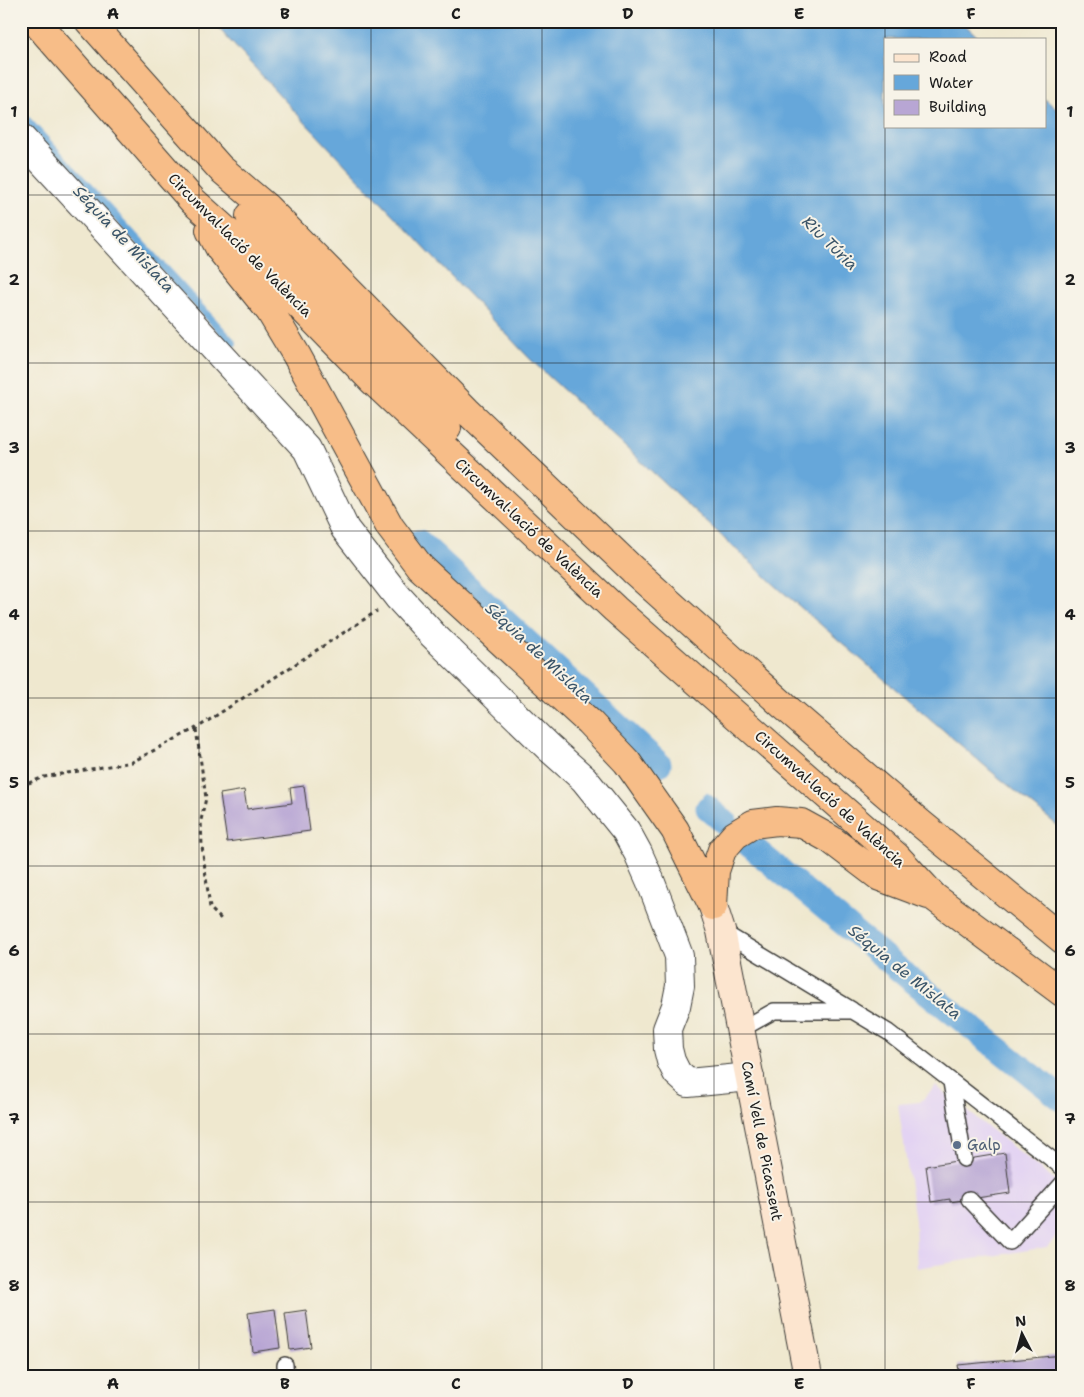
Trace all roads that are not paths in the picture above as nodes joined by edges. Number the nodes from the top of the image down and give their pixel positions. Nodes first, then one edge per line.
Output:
1 (35, 21) edge
2 (88, 21) edge
3 (21, 138) edge
4 (220, 168) junction
5 (193, 201) junction
6 (615, 608) junction
7 (934, 897) junction
8 (717, 918) junction
9 (1063, 940) edge
10 (1063, 993) edge
11 (853, 1011) junction
12 (740, 1030) junction
13 (750, 1077) junction
14 (951, 1082) junction
15 (964, 1159) dead end
16 (1063, 1168) edge
17 (1063, 1183) edge
18 (969, 1199) dead end
19 (808, 1376) edge

1 - 5 highway, Circumval·lació de València
2 - 4 highway
3 - 13 street
4 - 6 highway
4 - 9 highway
5 - 6 highway, Circumval·lació de València
5 - 8 highway
6 - 7 highway, Circumval·lació de València
7 - 8 highway
7 - 10 highway, Circumval·lació de València
8 - 11 lane
8 - 12 street, Camí Vell de Picassent
11 - 12 lane
11 - 14 lane
12 - 13 street, Camí Vell de Picassent
13 - 19 street, Camí Vell de Picassent
14 - 15 lane
14 - 16 lane
17 - 18 lane

